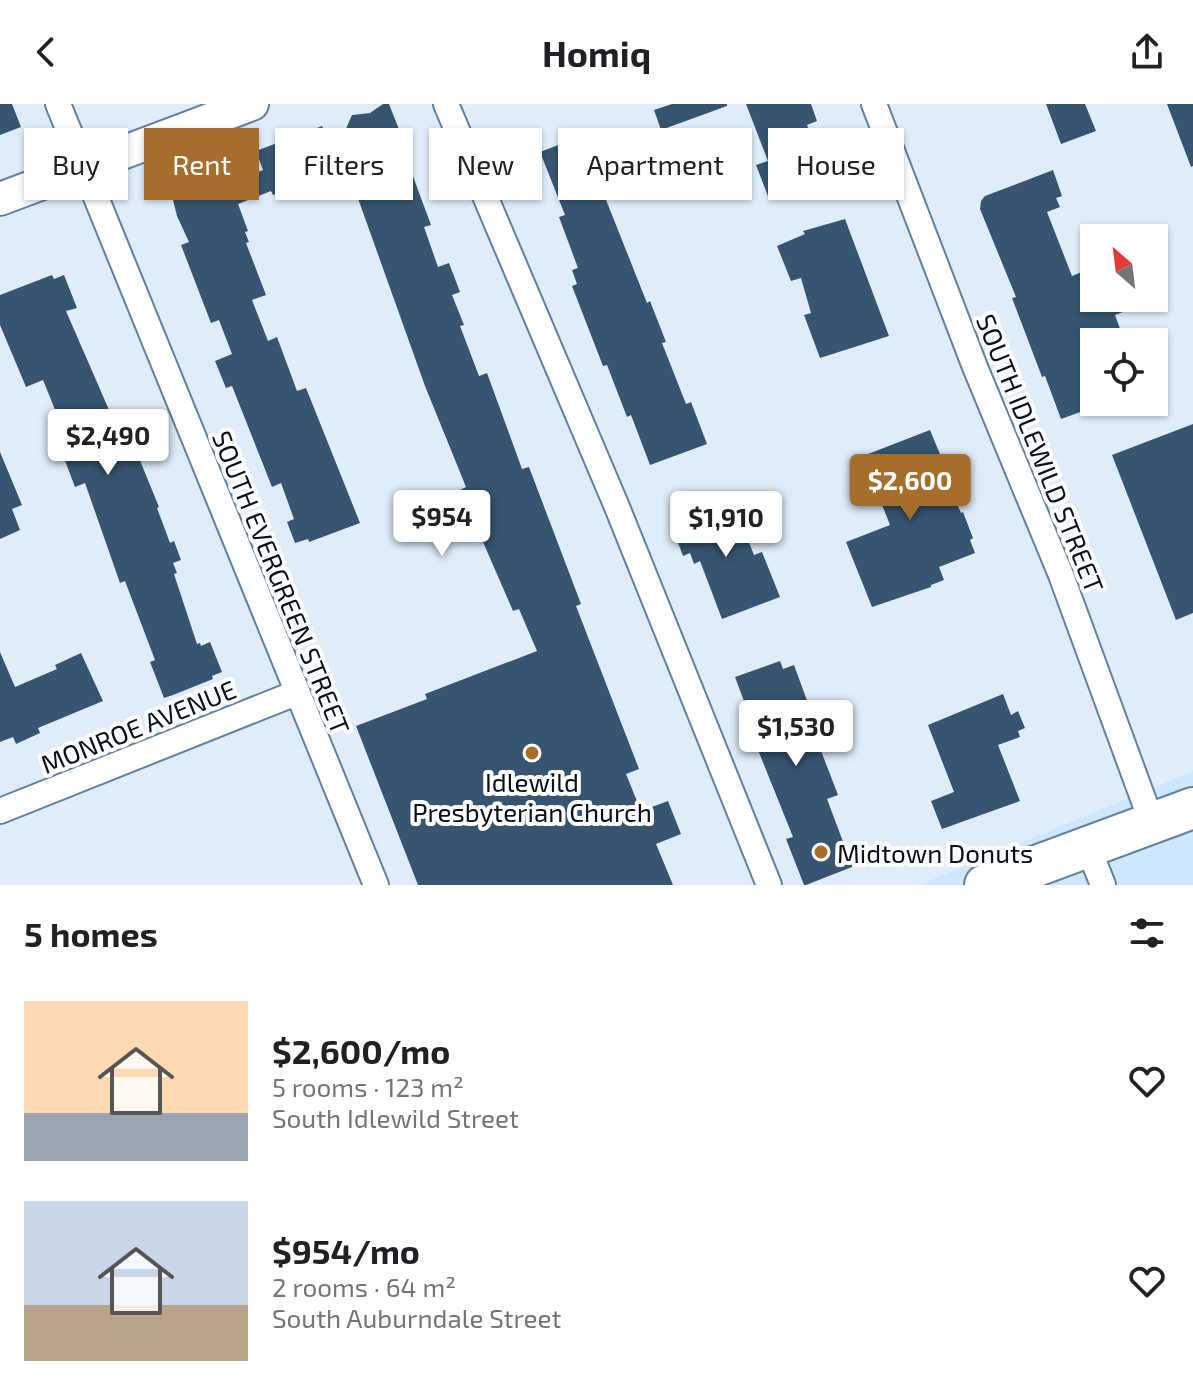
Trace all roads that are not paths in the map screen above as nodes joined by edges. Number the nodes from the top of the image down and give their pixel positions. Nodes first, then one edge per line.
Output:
1 (58, 104) edge
2 (252, 104) edge
3 (446, 104) edge
4 (874, 104) edge
5 (68, 128) edge
6 (128, 150) edge
7 (24, 190) edge
8 (0, 199) edge
9 (96, 200) edge
10 (296, 693) junction
11 (1193, 808) edge
12 (0, 811) edge
13 (1152, 823) junction
14 (1088, 847) junction
15 (376, 885) edge
16 (769, 885) edge
17 (985, 885) edge
18 (1103, 885) edge

1 - 5 street, SOUTH EVERGREEN STREET
2 - 6 street
3 - 16 street
4 - 13 street, SOUTH IDLEWILD STREET
7 - 8 street
9 - 10 street, SOUTH EVERGREEN STREET
10 - 12 street, MONROE AVENUE
10 - 15 street, SOUTH EVERGREEN STREET
11 - 13 main road
13 - 14 main road
14 - 17 main road
14 - 18 street

